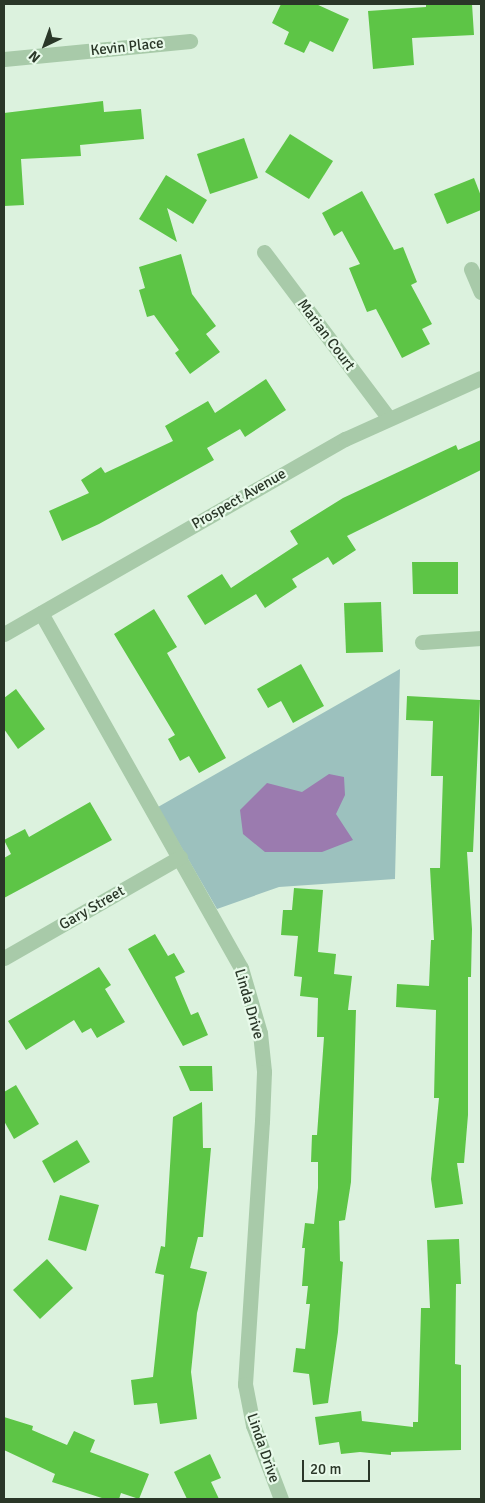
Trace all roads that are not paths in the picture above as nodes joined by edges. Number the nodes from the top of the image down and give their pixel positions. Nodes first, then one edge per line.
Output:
1 (190, 41) dead end
2 (4, 59) edge
3 (264, 252) dead end
4 (471, 270) dead end
5 (481, 292) edge
6 (481, 378) edge
7 (388, 417) junction
8 (41, 613) junction
9 (4, 634) edge
10 (481, 638) edge
11 (422, 642) dead end
12 (180, 857) junction
13 (4, 958) edge
14 (281, 1499) edge

1 - 2 street, Kevin Place
3 - 7 street, Marian Court
4 - 5 street
6 - 7 street, Prospect Avenue
7 - 8 street, Prospect Avenue
8 - 9 street, Prospect Avenue
8 - 12 street, Linda Drive
10 - 11 street
12 - 13 street, Gary Street
12 - 14 street, Linda Drive

